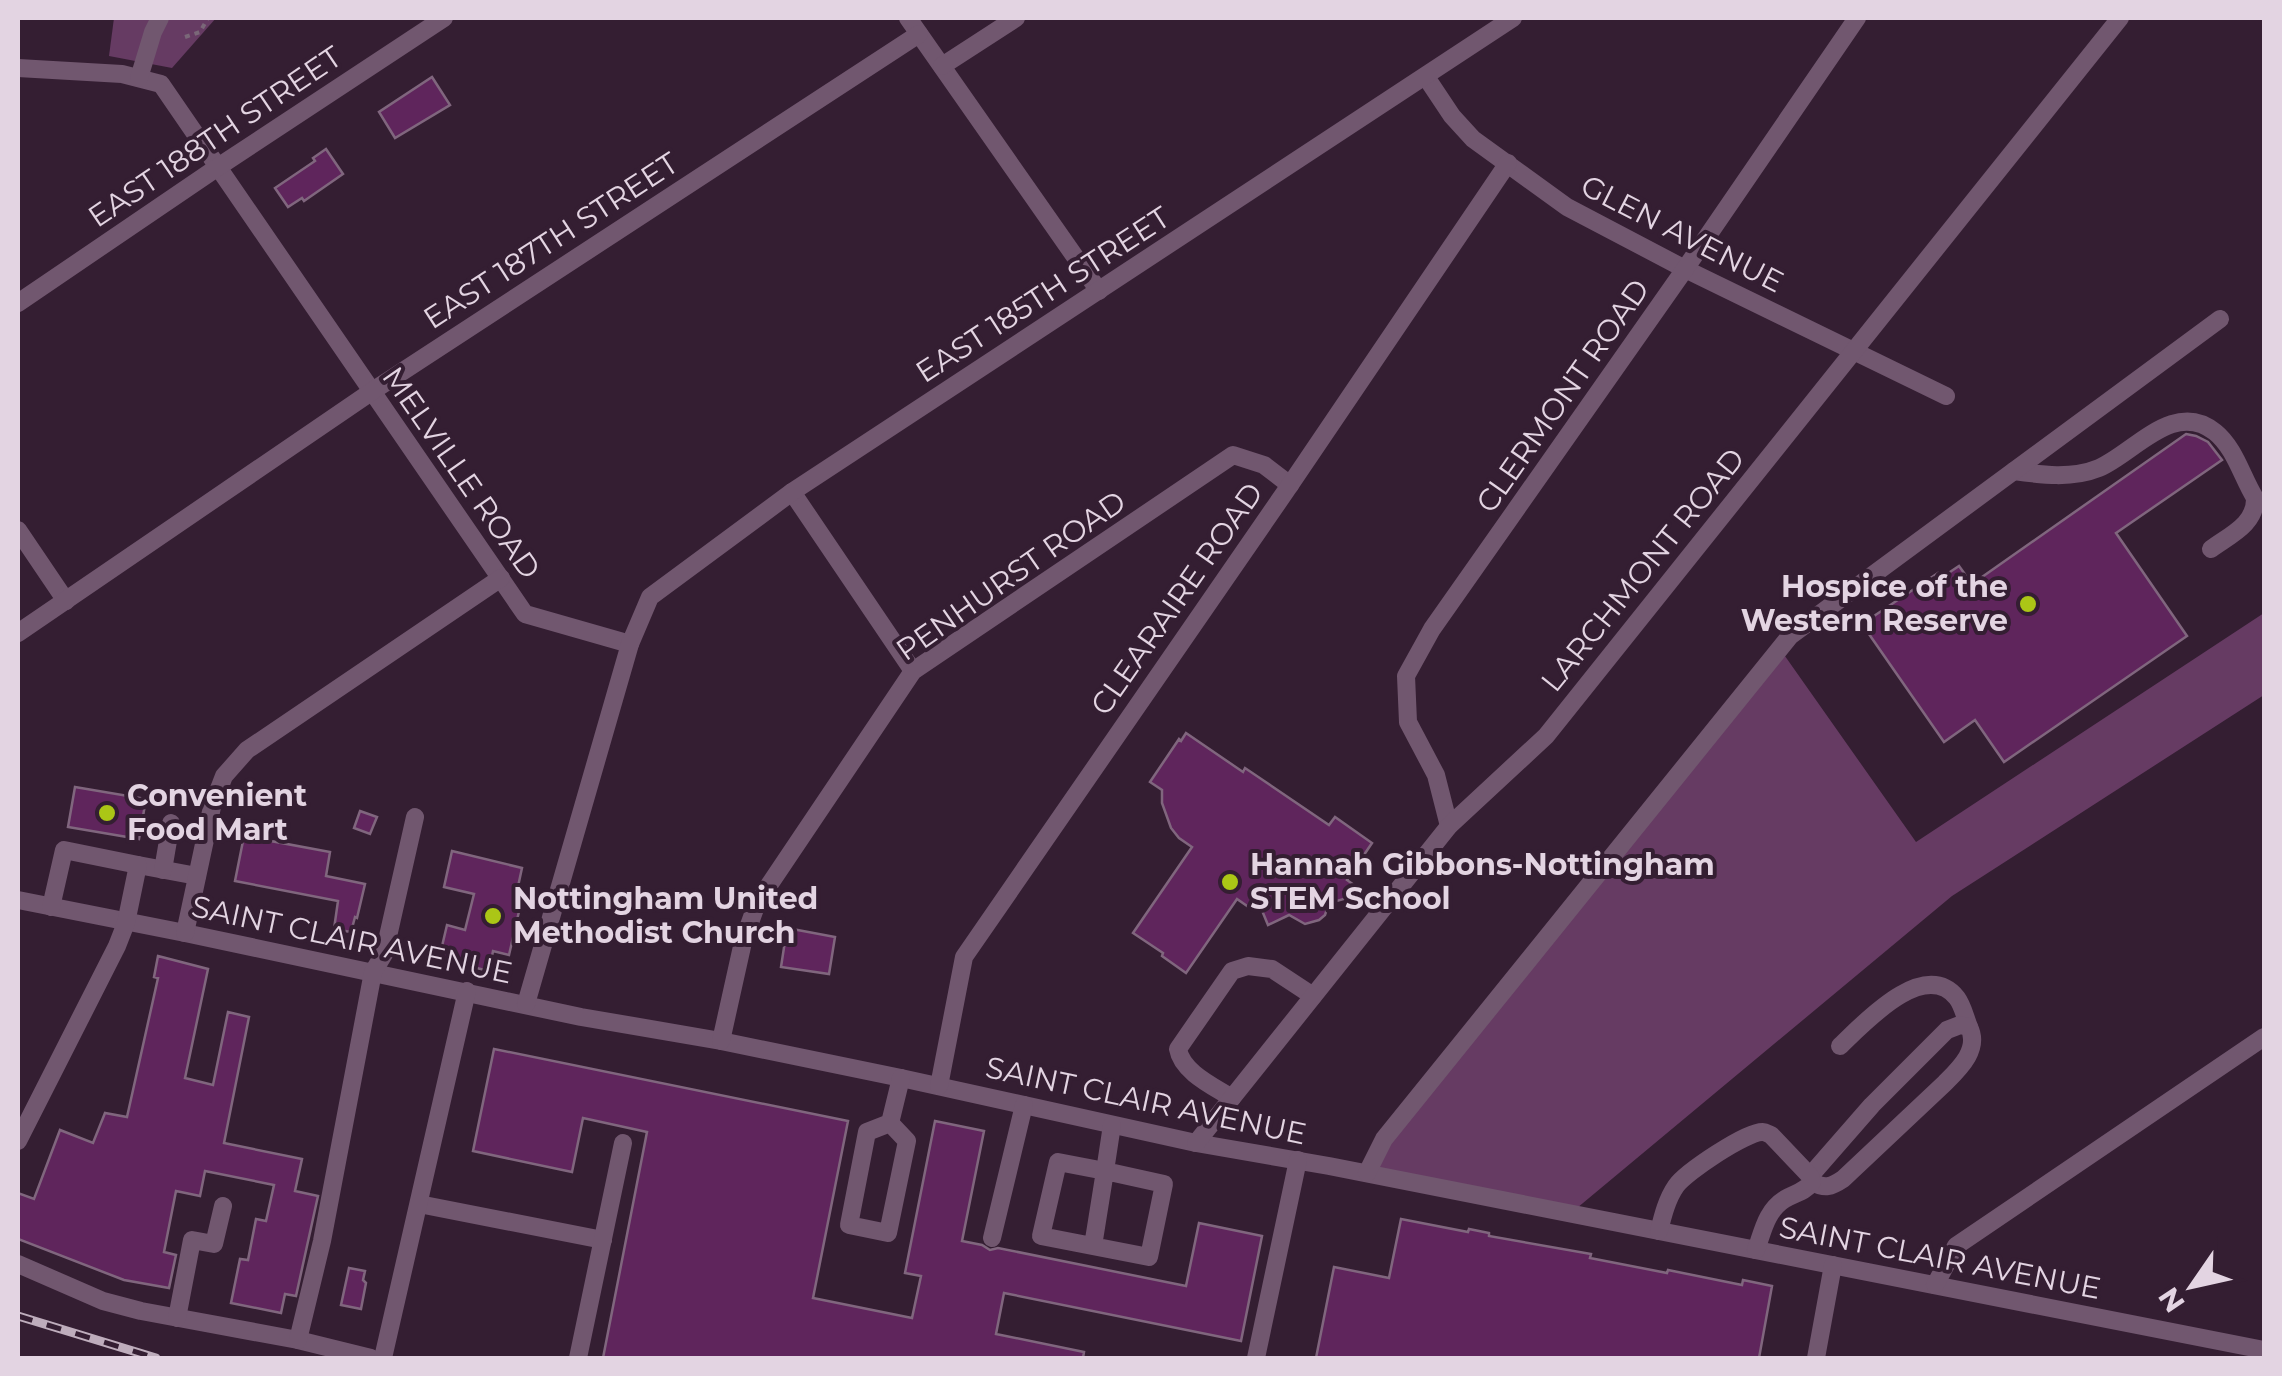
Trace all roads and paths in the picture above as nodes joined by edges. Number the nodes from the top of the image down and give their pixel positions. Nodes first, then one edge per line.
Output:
1 (160, 18) edge
2 (208, 18) edge
3 (444, 18) edge
4 (908, 18) edge
5 (1016, 18) edge
6 (1513, 18) edge
7 (1857, 18) edge
8 (2120, 18) edge
9 (919, 34) junction
10 (185, 37) dead end
11 (942, 66) junction
12 (18, 68) edge
13 (1426, 77) junction
14 (138, 78) junction
15 (1508, 163) junction
16 (218, 166) junction
17 (1686, 268) junction
18 (1099, 292) junction
19 (18, 303) edge
20 (2220, 319) dead end
21 (1853, 351) junction
22 (371, 392) junction
23 (1946, 396) dead end
24 (2014, 471) junction
25 (1290, 485) junction
26 (792, 492) junction
27 (18, 530) edge
28 (2211, 549) dead end
29 (501, 578) junction
30 (66, 602) junction
31 (18, 634) edge
32 (630, 644) junction
33 (913, 672) junction
34 (415, 817) dead end
35 (171, 823) dead end
36 (1448, 826) junction
37 (138, 865) junction
38 (163, 870) junction
39 (197, 876) junction
40 (18, 900) edge
41 (51, 907) junction
42 (126, 922) junction
43 (186, 932) junction
44 (372, 972) junction
45 (467, 992) junction
46 (1313, 996) junction
47 (526, 1004) junction
48 (1969, 1027) junction
49 (2264, 1038) edge
50 (721, 1041) junction
51 (1840, 1046) dead end
52 (901, 1078) junction
53 (939, 1086) junction
54 (1232, 1098) junction
55 (1024, 1105) junction
56 (890, 1123) junction
57 (1112, 1125) junction
58 (18, 1141) edge
59 (622, 1143) dead end
60 (1196, 1143) junction
61 (1298, 1160) junction
62 (1106, 1171) junction
63 (1367, 1173) junction
64 (1811, 1179) junction
65 (419, 1204) junction
66 (222, 1206) dead end
67 (1659, 1231) junction
68 (992, 1238) dead end
69 (603, 1240) junction
70 (1093, 1246) junction
71 (1756, 1250) junction
72 (18, 1264) edge
73 (1833, 1265) junction
74 (1936, 1285) junction
75 (177, 1318) junction
76 (298, 1340) junction
77 (2264, 1350) edge
78 (367, 1358) edge
79 (382, 1358) edge
80 (578, 1358) edge
81 (1256, 1358) edge
82 (1816, 1358) edge

1 - 14 street
2 - 10 path
3 - 16 street, EAST 188TH STREET
4 - 9 street
5 - 11 street
6 - 13 street, EAST 185TH STREET
7 - 17 street, CLERMONT ROAD
8 - 21 street, LARCHMONT ROAD
9 - 11 street
9 - 22 street, EAST 187TH STREET
11 - 18 street
12 - 14 street, MELVILLE ROAD
13 - 15 street, GLEN AVENUE
13 - 18 street, EAST 185TH STREET
14 - 16 street, MELVILLE ROAD
15 - 17 street, GLEN AVENUE
15 - 25 street, CLEARAIRE ROAD
16 - 19 street, EAST 188TH STREET
16 - 22 street, MELVILLE ROAD
17 - 21 street, GLEN AVENUE
17 - 36 street, CLERMONT ROAD
18 - 26 street, EAST 185TH STREET
20 - 24 street
21 - 23 street, GLEN AVENUE
21 - 36 street, LARCHMONT ROAD
22 - 29 street, MELVILLE ROAD
22 - 30 street, EAST 187TH STREET
24 - 28 street
24 - 63 street
25 - 33 street, PENHURST ROAD
25 - 53 street, CLEARAIRE ROAD
26 - 32 street, EAST 185TH STREET
26 - 33 street
27 - 30 street
29 - 32 street, MELVILLE ROAD
29 - 39 street
30 - 31 street, EAST 187TH STREET
32 - 47 street
33 - 50 street, PENHURST ROAD
34 - 44 street
35 - 38 street
36 - 46 street, LARCHMONT ROAD
37 - 38 street
37 - 41 street
37 - 42 street
38 - 39 street
39 - 43 street
40 - 41 street, SAINT CLAIR AVENUE
41 - 42 street, SAINT CLAIR AVENUE
42 - 43 street, SAINT CLAIR AVENUE
42 - 58 street
43 - 44 street, SAINT CLAIR AVENUE
44 - 45 street, SAINT CLAIR AVENUE
44 - 76 street
45 - 47 street, SAINT CLAIR AVENUE
45 - 65 street
46 - 54 street, LARCHMONT ROAD
46 - 54 street
47 - 50 street, SAINT CLAIR AVENUE
48 - 51 street
48 - 64 street
48 - 64 street
49 - 74 street
50 - 52 street, SAINT CLAIR AVENUE
52 - 53 street, SAINT CLAIR AVENUE
52 - 56 street
53 - 55 street, SAINT CLAIR AVENUE
54 - 60 street, LARCHMONT ROAD
55 - 57 street, SAINT CLAIR AVENUE
55 - 68 street
56 - 56 street
57 - 60 street, SAINT CLAIR AVENUE
57 - 62 street
59 - 69 street
60 - 61 street, SAINT CLAIR AVENUE
61 - 63 street, SAINT CLAIR AVENUE
61 - 81 street
62 - 70 street
62 - 70 street
62 - 70 street
63 - 67 street, SAINT CLAIR AVENUE
64 - 67 street
64 - 71 street
65 - 69 street
65 - 79 street
66 - 75 street
67 - 71 street, SAINT CLAIR AVENUE
69 - 80 street
71 - 73 street, SAINT CLAIR AVENUE
72 - 75 street
73 - 74 street, SAINT CLAIR AVENUE
73 - 82 street
74 - 77 street, SAINT CLAIR AVENUE
75 - 76 street
76 - 78 street

